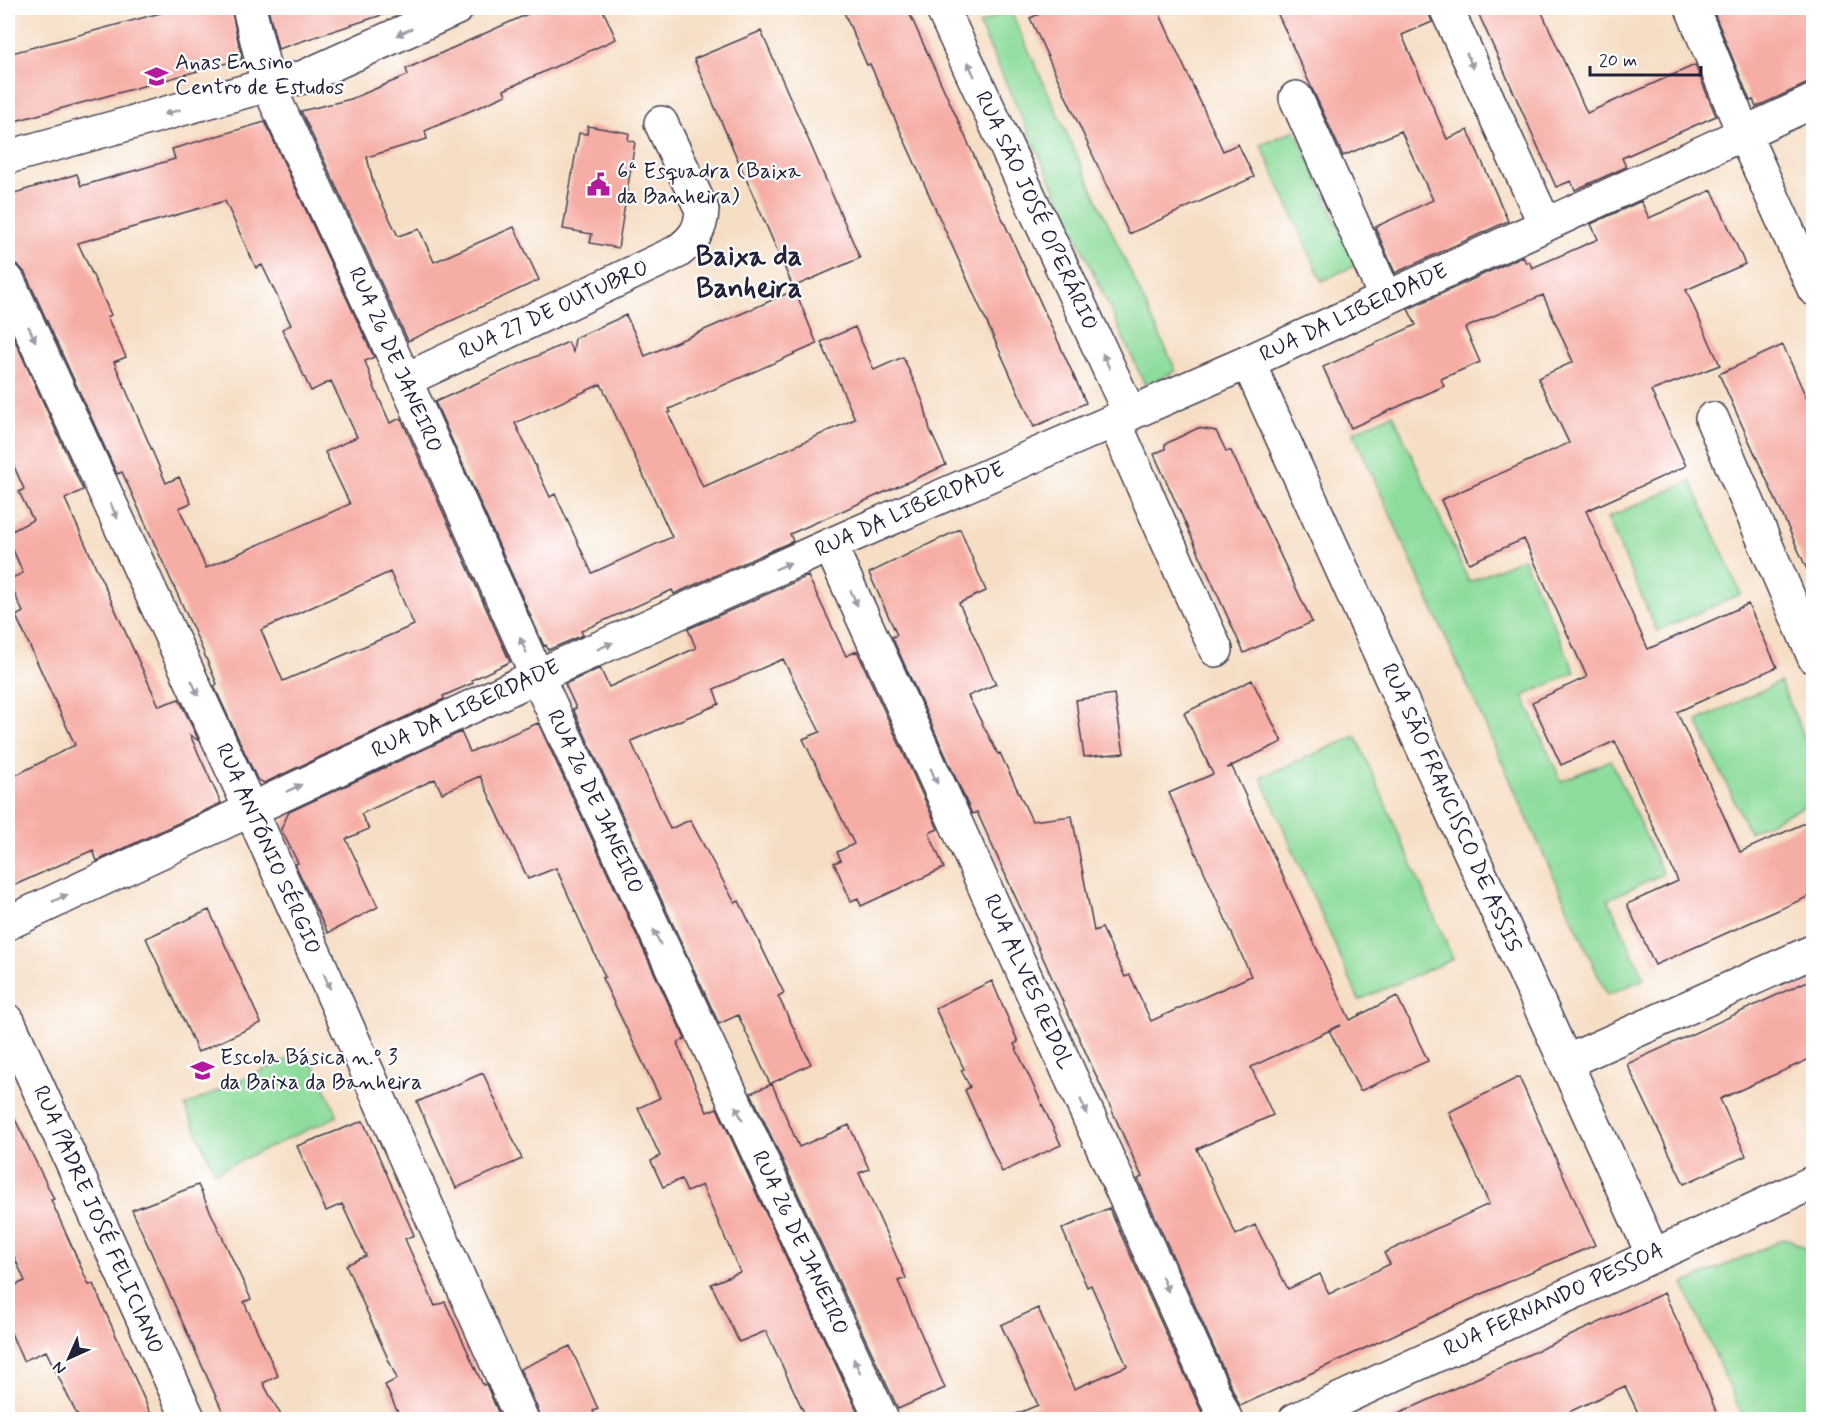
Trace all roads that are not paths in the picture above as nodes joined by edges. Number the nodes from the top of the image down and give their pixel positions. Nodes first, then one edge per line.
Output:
1 (249, 8) edge
2 (457, 8) edge
3 (942, 8) edge
4 (1446, 8) edge
5 (1692, 8) edge
6 (268, 85) junction
7 (1296, 98) dead end
8 (1814, 101) edge
9 (661, 123) dead end
10 (1743, 132) junction
11 (8, 157) edge
12 (1545, 224) junction
13 (8, 281) edge
14 (1814, 289) edge
15 (1386, 298) junction
16 (1248, 363) junction
17 (405, 380) junction
18 (1122, 417) junction
19 (1712, 419) dead end
20 (830, 545) junction
21 (1216, 650) dead end
22 (1814, 657) edge
23 (537, 676) junction
24 (250, 808) junction
25 (8, 923) edge
26 (1814, 951) edge
27 (8, 1021) edge
28 (1566, 1062) junction
29 (1814, 1182) edge
30 (1653, 1254) junction
31 (189, 1419) edge
32 (522, 1419) edge
33 (882, 1419) edge
34 (1226, 1419) edge
35 (1295, 1419) edge

1 - 6 street, RUA 26 DE JANEIRO
2 -> 6 street
18 -> 3 street, RUA SÃO JOSÉ OPERÁRIO
4 -> 12 street
5 - 10 street
6 -> 11 street
6 - 17 street, RUA 26 DE JANEIRO
7 - 15 street
8 - 10 street, RUA DA LIBERDADE
9 - 17 street, RUA 27 DE OUTUBRO
10 - 12 street, RUA DA LIBERDADE
10 - 14 street
12 - 15 street, RUA DA LIBERDADE
13 -> 24 street, RUA ANTÓNIO SÉRGIO
15 - 16 street, RUA DA LIBERDADE
16 - 18 street, RUA DA LIBERDADE
16 - 28 street, RUA SÃO FRANCISCO DE ASSIS
23 -> 17 street, RUA 26 DE JANEIRO
18 - 20 street, RUA DA LIBERDADE
18 - 21 street, RUA SÃO JOSÉ OPERÁRIO
19 - 22 street
23 -> 20 street, RUA DA LIBERDADE
20 -> 34 street, RUA ALVES REDOL
24 -> 23 street, RUA DA LIBERDADE
33 -> 23 street, RUA 26 DE JANEIRO
25 -> 24 street, RUA DA LIBERDADE
24 -> 32 street, RUA ANTÓNIO SÉRGIO
26 - 28 street
27 - 31 street, RUA PADRE JOSÉ FELICIANO
28 - 30 street, RUA SÃO FRANCISCO DE ASSIS
29 - 30 street, RUA FERNANDO PESSOA
30 - 35 street, RUA FERNANDO PESSOA

